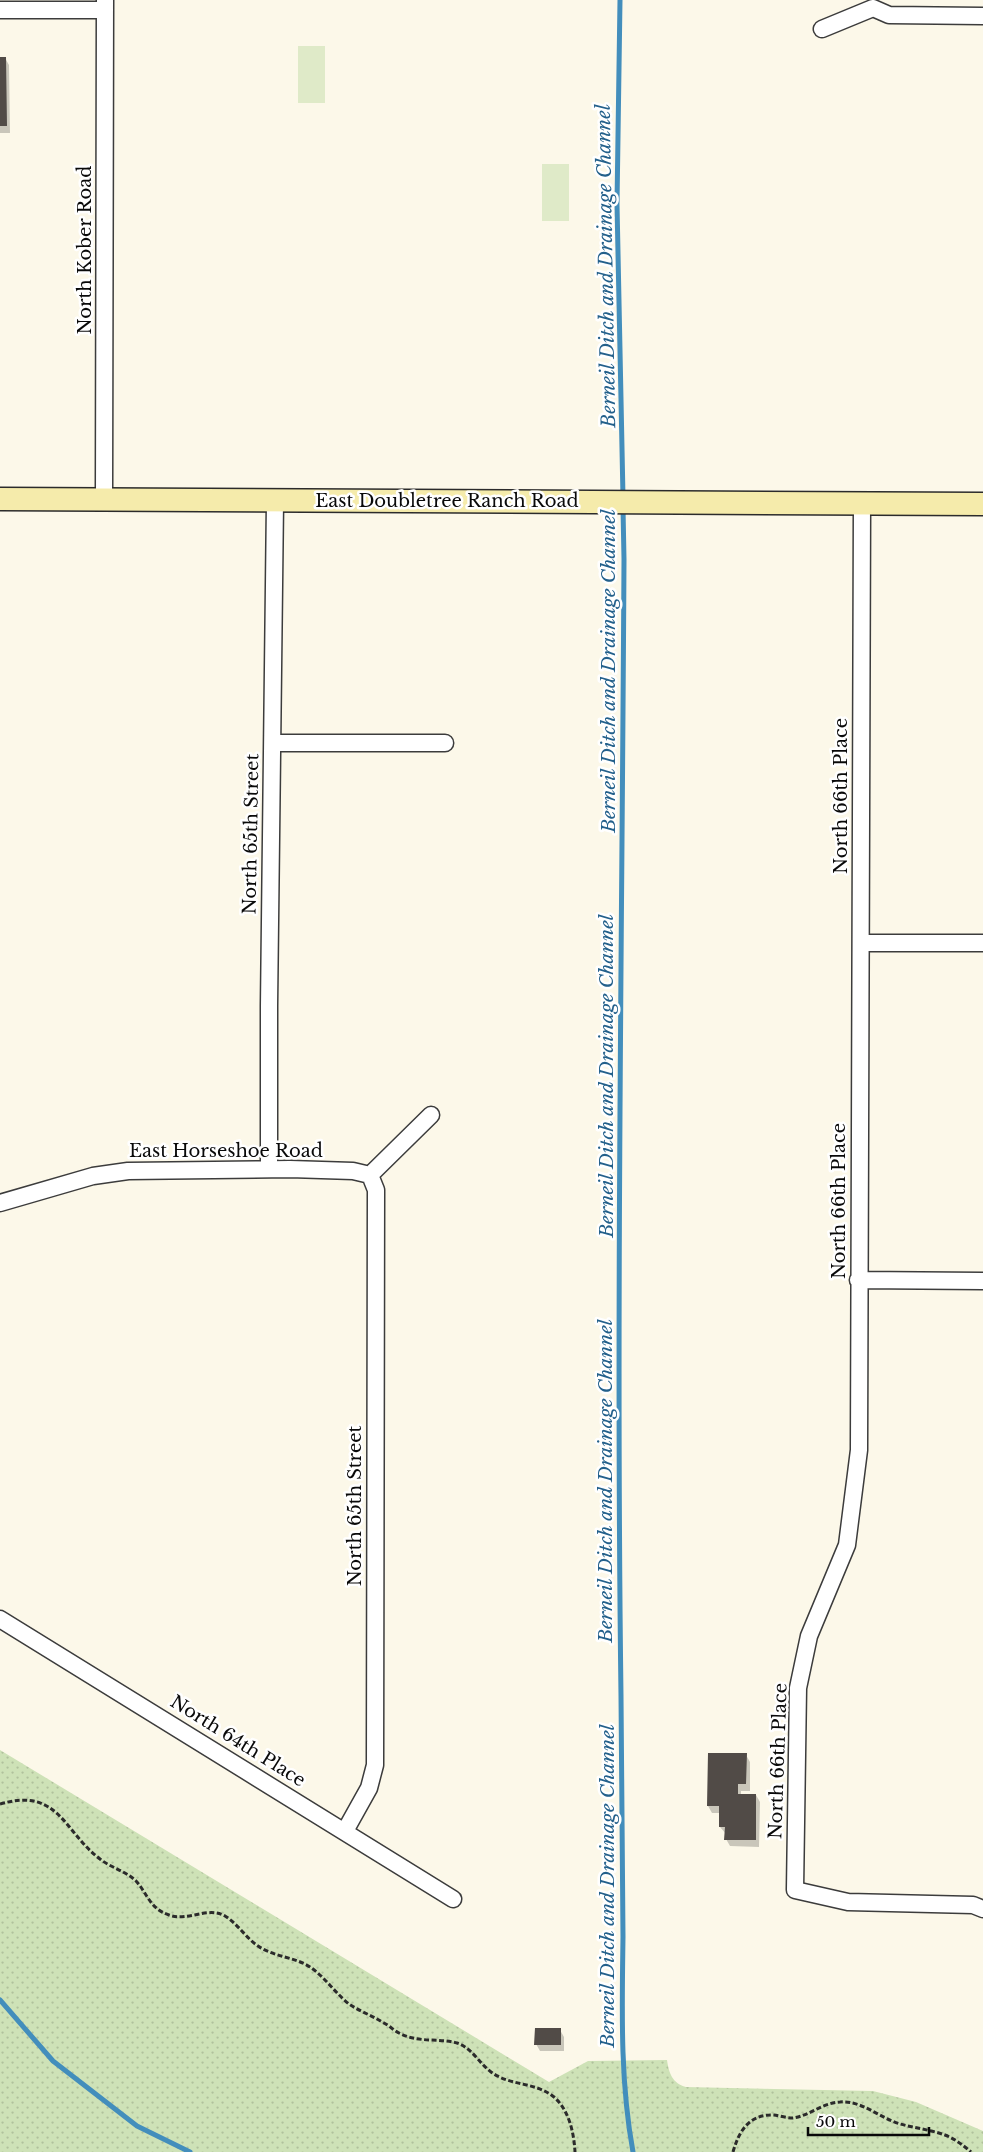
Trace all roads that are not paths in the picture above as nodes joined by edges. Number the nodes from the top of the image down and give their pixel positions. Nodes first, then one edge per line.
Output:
1 (872, 4) edge
2 (105, 5) edge
3 (0, 10) edge
4 (983, 16) edge
5 (822, 29) dead end
6 (0, 499) edge
7 (104, 499) junction
8 (274, 501) junction
9 (862, 503) junction
10 (983, 504) edge
11 (273, 743) junction
12 (445, 743) dead end
13 (861, 943) junction
14 (983, 943) edge
15 (431, 1115) dead end
16 (269, 1169) junction
17 (370, 1175) junction
18 (0, 1203) edge
19 (858, 1280) junction
20 (983, 1281) edge
21 (0, 1619) edge
22 (345, 1831) junction
23 (453, 1899) dead end
24 (983, 1909) edge

1 - 4 street
1 - 5 street
2 - 3 street
2 - 7 street, North Kober Road
6 - 7 main road, East Doubletree Ranch Road
7 - 8 main road, East Doubletree Ranch Road
8 - 9 main road, East Doubletree Ranch Road
8 - 11 street, North 65th Street
9 - 10 main road, East Doubletree Ranch Road
9 - 13 street, North 66th Place
11 - 12 street
11 - 16 street, North 65th Street
13 - 14 street
13 - 19 street, North 66th Place
15 - 17 street
16 - 17 street, East Horseshoe Road
16 - 18 street, East Horseshoe Road
17 - 22 street, North 65th Street
19 - 20 street
19 - 24 street, North 66th Place
21 - 22 street, North 64th Place
22 - 23 street, North 64th Place

